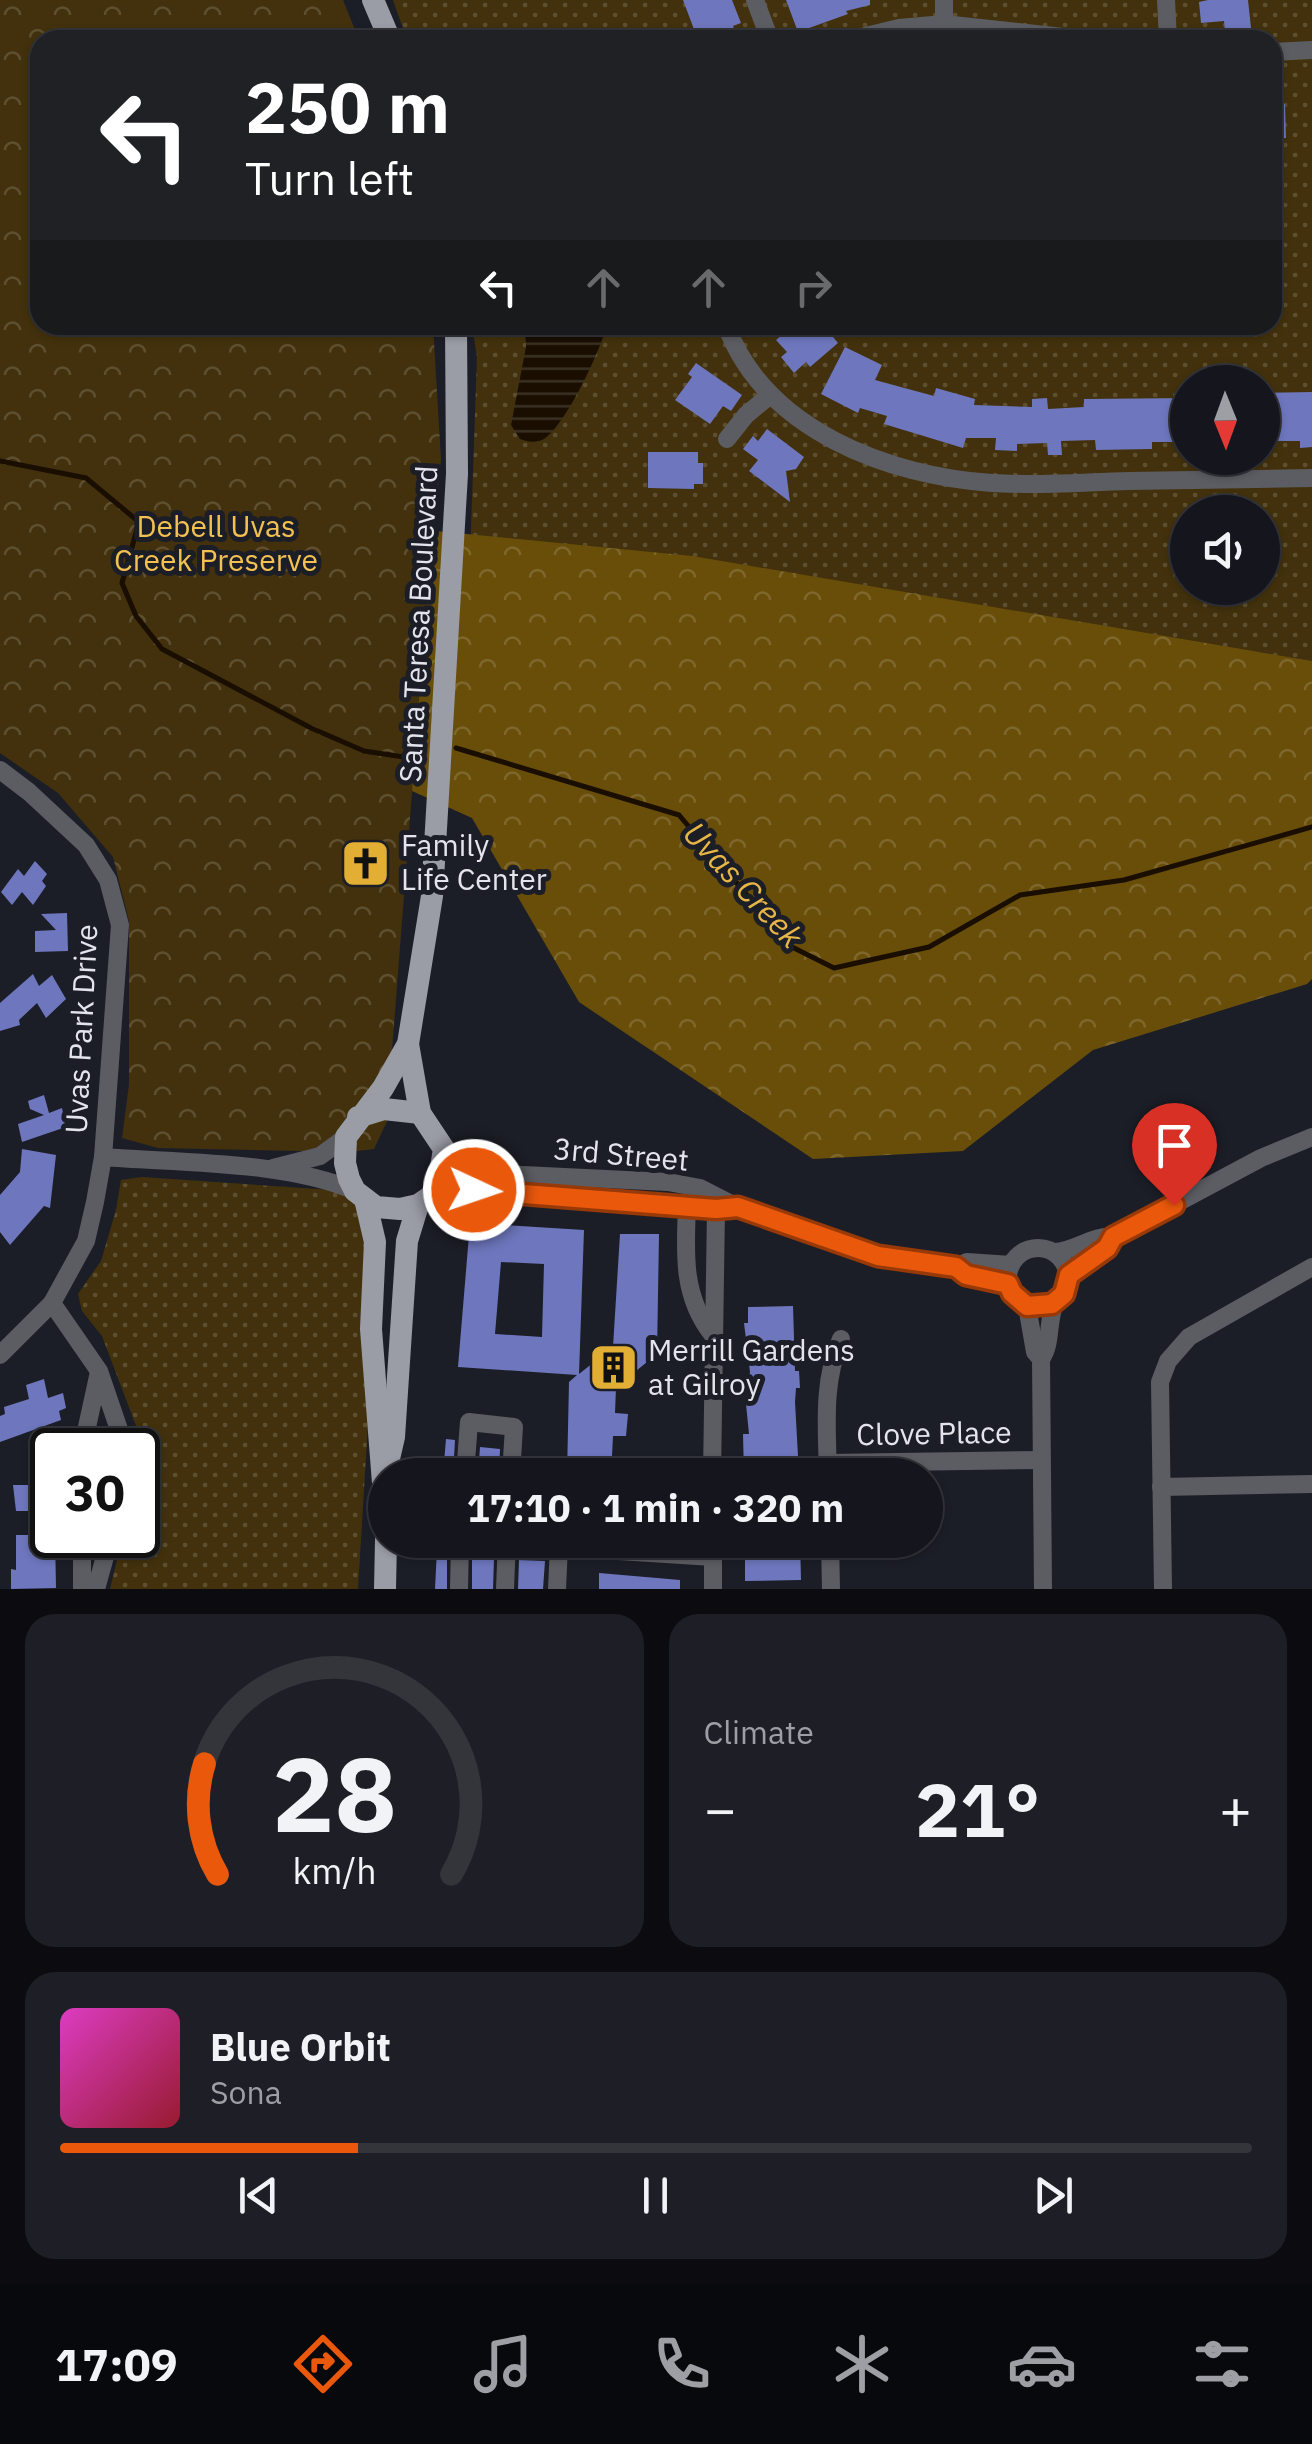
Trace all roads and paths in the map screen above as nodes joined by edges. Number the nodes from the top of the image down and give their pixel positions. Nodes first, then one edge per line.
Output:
1 (373, 0) edge
2 (755, 0) edge
3 (944, 0) edge
4 (1166, 0) edge
5 (944, 24) junction
6 (386, 30) edge
7 (766, 30) edge
8 (891, 30) edge
9 (1000, 30) edge
10 (1168, 30) edge
11 (1312, 50) edge
12 (1282, 52) edge
13 (456, 335) edge
14 (731, 335) edge
15 (770, 396) junction
16 (728, 439) dead end
17 (1312, 478) edge
18 (0, 770) edge
19 (408, 1044) junction
20 (420, 1112) junction
21 (358, 1117) junction
22 (346, 1137) junction
23 (1312, 1137) edge
24 (444, 1149) junction
25 (103, 1157) junction
26 (263, 1170) junction
27 (360, 1195) junction
28 (424, 1200) junction
29 (687, 1206) junction
30 (738, 1207) junction
31 (716, 1209) junction
32 (1113, 1237) junction
33 (1054, 1252) junction
34 (1011, 1264) junction
35 (956, 1267) junction
36 (1312, 1267) edge
37 (717, 1271) junction
38 (687, 1274) junction
39 (1069, 1275) junction
40 (1008, 1284) junction
41 (52, 1303) junction
42 (1055, 1303) junction
43 (1027, 1306) junction
44 (712, 1334) junction
45 (841, 1338) dead end
46 (0, 1355) edge
47 (1041, 1359) junction
48 (99, 1371) junction
49 (87, 1428) edge
50 (118, 1428) edge
51 (382, 1458) edge
52 (389, 1458) edge
53 (466, 1458) edge
54 (512, 1458) edge
55 (712, 1458) edge
56 (828, 1458) edge
57 (1041, 1460) junction
58 (943, 1464) edge
59 (1312, 1484) edge
60 (1161, 1487) junction
61 (82, 1558) edge
62 (105, 1558) edge
63 (386, 1558) edge
64 (459, 1558) edge
65 (506, 1558) edge
66 (558, 1558) edge
67 (713, 1558) edge
68 (830, 1558) edge
69 (82, 1589) edge
70 (96, 1589) edge
71 (385, 1589) edge
72 (458, 1589) edge
73 (504, 1589) edge
74 (557, 1589) edge
75 (713, 1589) edge
76 (831, 1589) edge
77 (1043, 1589) edge
78 (1163, 1589) edge

1 - 6 main road
2 - 7 street
3 - 5 street
4 - 10 street
5 - 8 street
5 - 9 street
11 - 12 street
13 - 19 main road, Santa Teresa Boulevard
14 - 15 street
15 - 16 street
15 - 17 street
18 - 25 street, Uvas Park Drive
19 - 20 main road, Santa Teresa Boulevard
19 - 21 main road, Santa Teresa Boulevard
20 - 21 main road
20 - 24 main road
21 - 22 main road
22 - 26 street
22 - 27 main road
23 - 32 street
24 - 28 main road
24 - 30 street, 3rd Street
25 - 26 street
25 - 41 street, Uvas Park Drive
26 - 27 street
27 - 28 main road
27 - 51 main road
28 - 29 street, 3rd Street
28 - 52 main road
29 - 31 street, 3rd Street
29 - 38 street
30 - 31 street, 3rd Street
30 - 35 street, 3rd Street
31 - 37 street
32 - 33 street
32 - 39 street
33 - 34 street
33 - 39 street
34 - 35 street, 3rd Street
34 - 40 street
35 - 40 street, 3rd Street
36 - 60 street
37 - 38 street
37 - 44 street
38 - 44 street
39 - 42 street
40 - 43 street
41 - 46 street
41 - 48 street
42 - 43 street
42 - 47 street
43 - 47 street
44 - 55 street
45 - 56 street
47 - 57 street
48 - 49 street
48 - 50 street
53 - 54 street
57 - 58 street, Clove Place
57 - 77 street
59 - 60 street
60 - 78 street
61 - 69 street
62 - 70 street
63 - 71 main road
64 - 72 street
65 - 73 street
66 - 74 street
67 - 75 street
68 - 76 street

